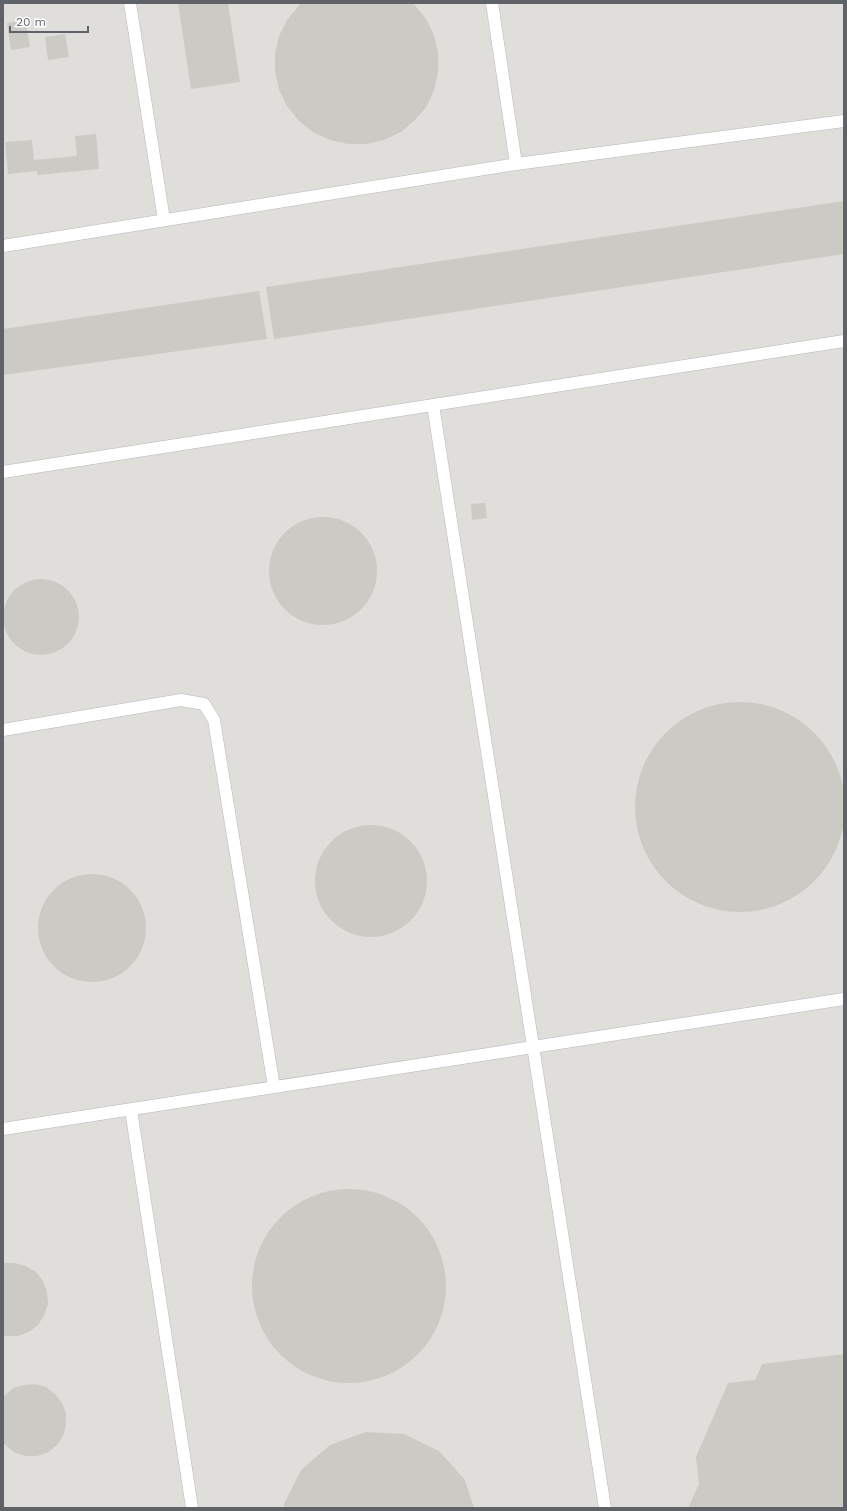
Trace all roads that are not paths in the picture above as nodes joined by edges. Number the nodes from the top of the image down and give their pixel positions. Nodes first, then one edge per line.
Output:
1 (130, 3) edge
2 (492, 3) edge
3 (844, 121) edge
4 (516, 164) junction
5 (164, 220) junction
6 (3, 246) edge
7 (844, 341) edge
8 (433, 405) junction
9 (3, 472) edge
10 (3, 730) edge
11 (844, 999) edge
12 (533, 1047) junction
13 (274, 1087) junction
14 (131, 1110) junction
15 (3, 1129) edge
16 (192, 1508) edge
17 (605, 1508) edge

1 - 5 lane
2 - 4 lane
3 - 4 lane
4 - 5 lane
5 - 6 lane
7 - 8 lane
8 - 9 lane
8 - 12 lane
10 - 13 lane
11 - 12 lane
12 - 13 lane
12 - 17 lane
13 - 14 lane
14 - 15 lane
14 - 16 lane

